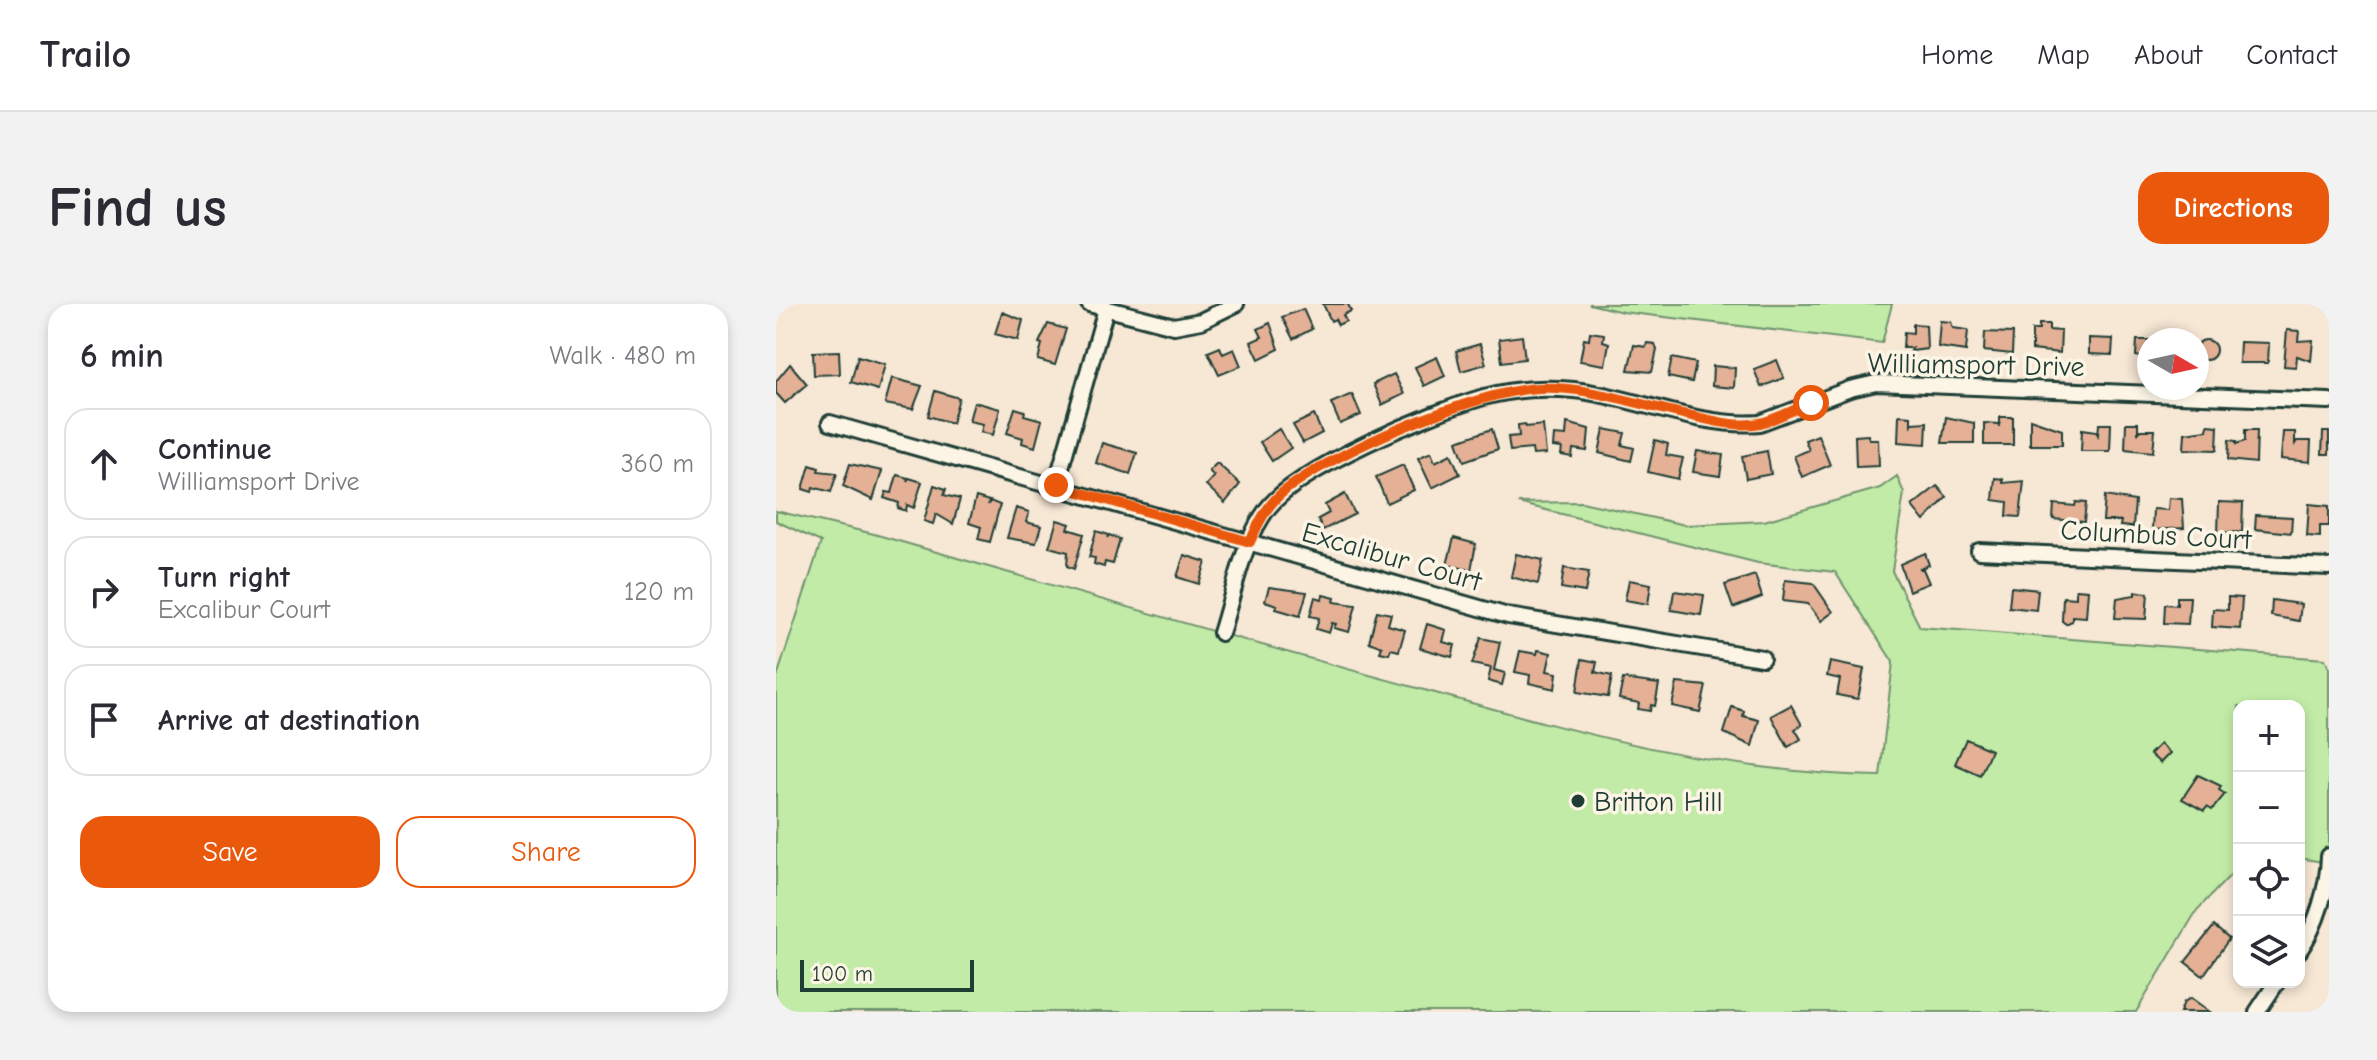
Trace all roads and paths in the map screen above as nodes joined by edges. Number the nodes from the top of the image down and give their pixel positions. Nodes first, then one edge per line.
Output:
1 (1089, 304) edge
2 (1236, 304) edge
3 (1106, 309) junction
4 (2329, 401) edge
5 (830, 423) dead end
6 (1056, 485) junction
7 (1250, 542) junction
8 (1979, 551) dead end
9 (2329, 567) edge
10 (1221, 633) dead end
11 (1762, 658) dead end
12 (2329, 856) edge
13 (2305, 940) edge
14 (2273, 988) edge
15 (2257, 1012) edge

1 - 3 street
2 - 3 street
3 - 6 street
4 - 7 street, Williamsport Drive
5 - 6 street, Excalibur Court
6 - 7 street, Excalibur Court
7 - 10 street, Williamsport Drive
7 - 11 street, Excalibur Court
8 - 9 street, Columbus Court
12 - 13 street
14 - 15 street

